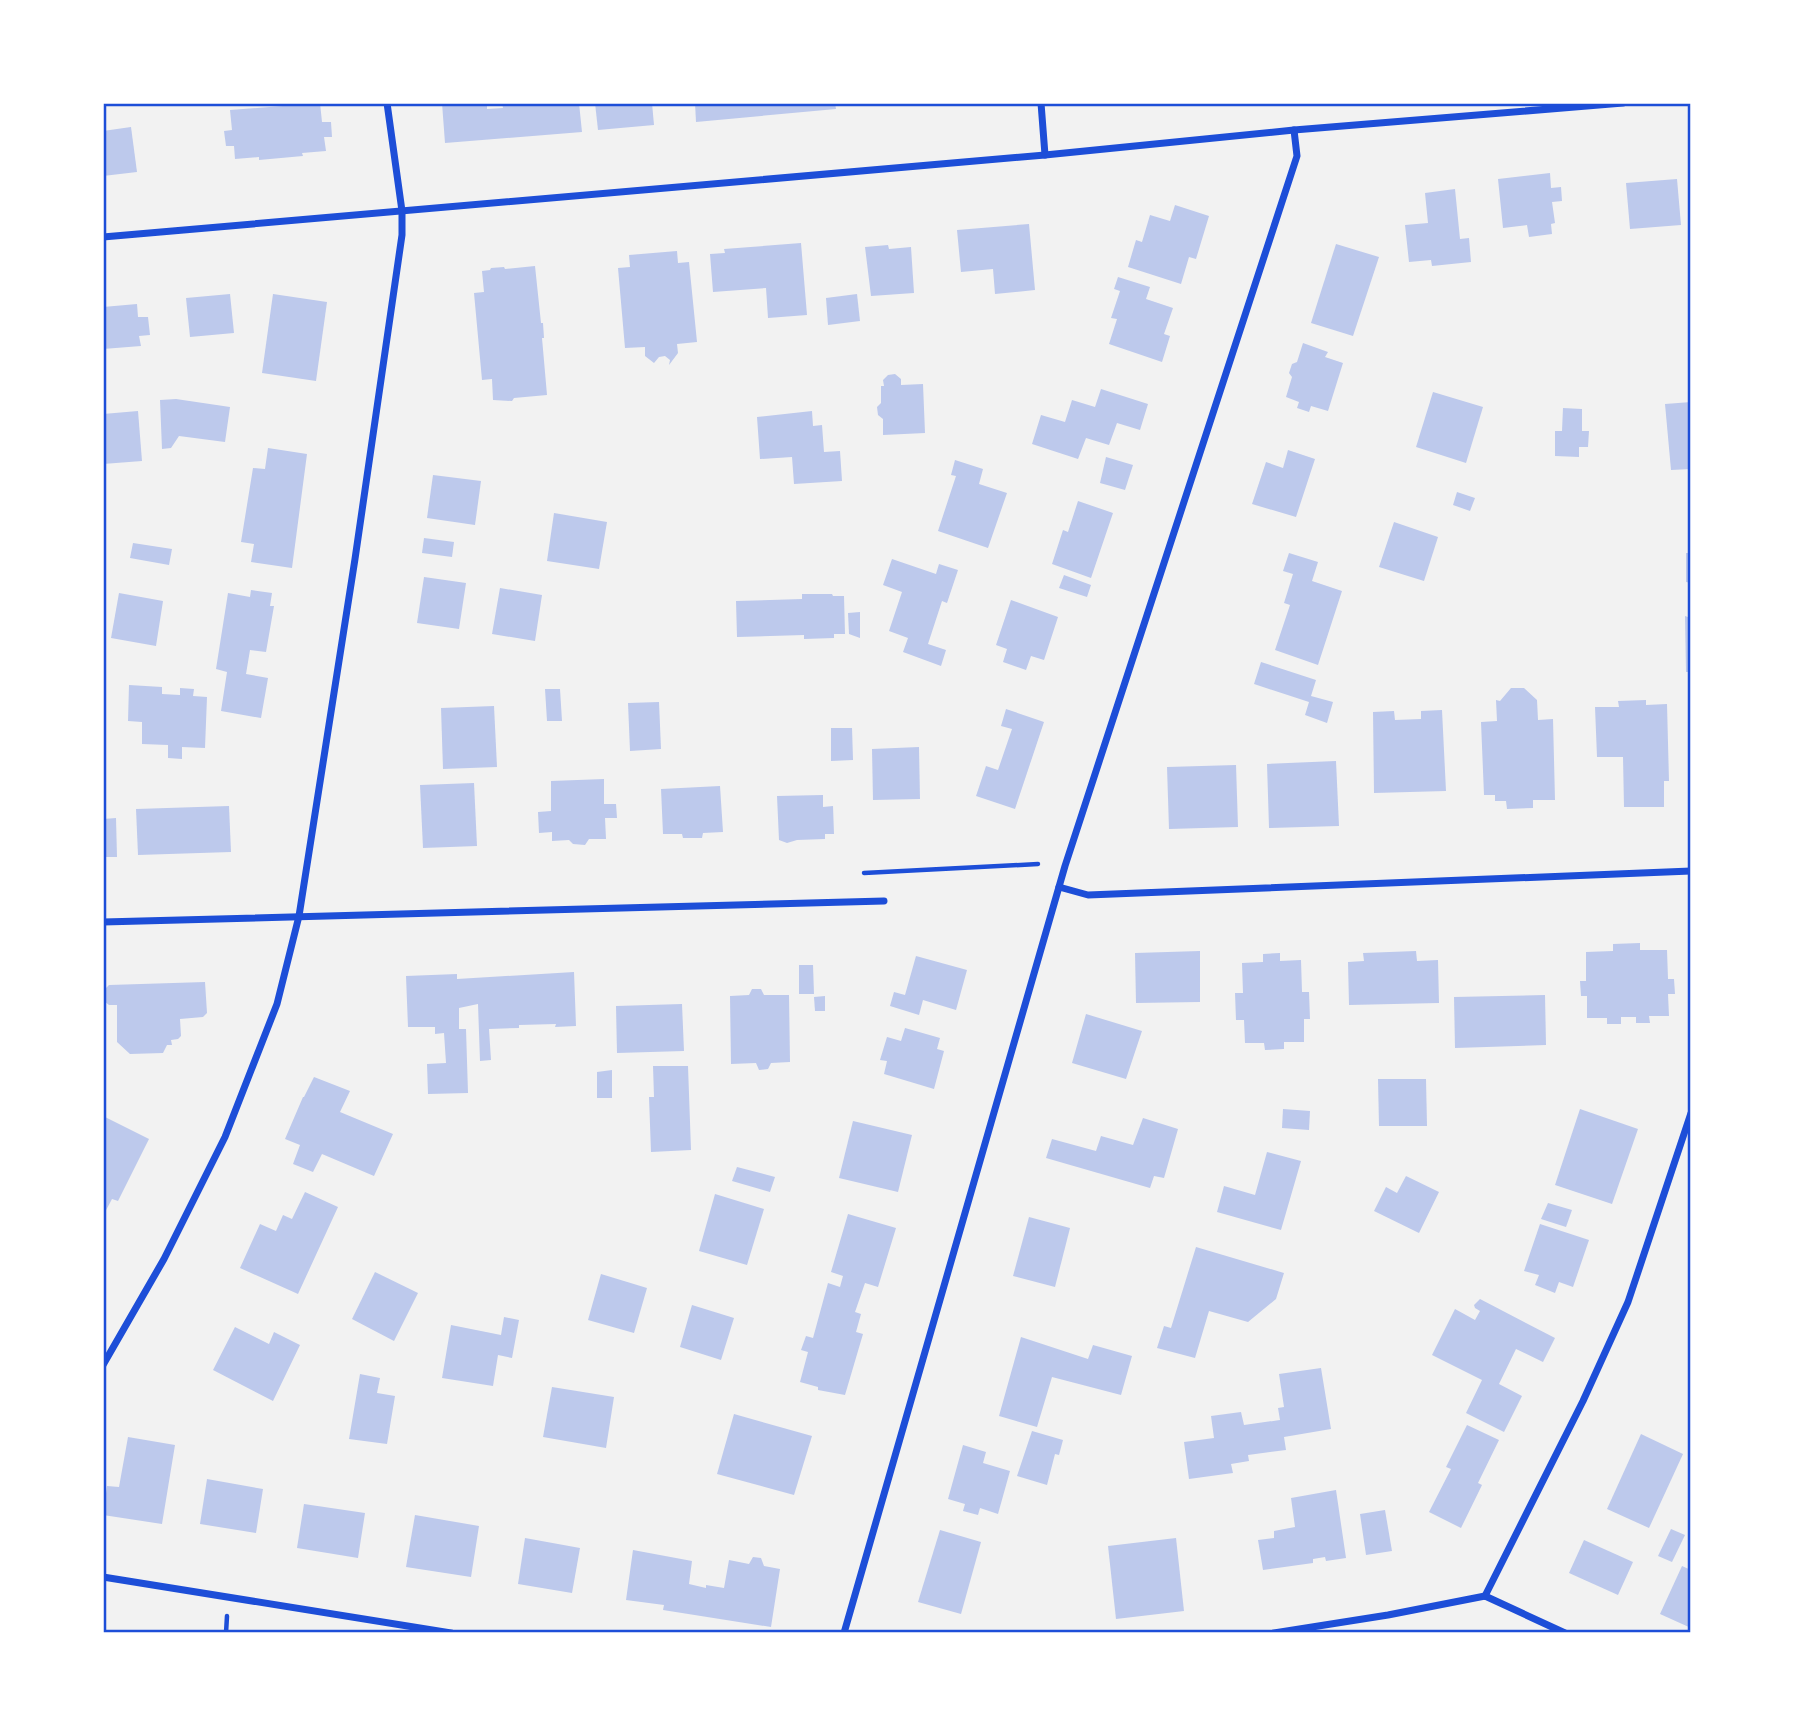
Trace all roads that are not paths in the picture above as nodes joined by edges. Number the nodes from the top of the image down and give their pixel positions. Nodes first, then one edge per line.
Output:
1 (387, 103) edge
2 (1041, 103) edge
3 (1623, 103) edge
4 (1294, 130) junction
5 (1045, 155) junction
6 (402, 211) junction
7 (103, 237) edge
8 (1691, 871) edge
9 (1059, 887) junction
10 (884, 901) dead end
11 (299, 916) junction
12 (103, 922) edge
13 (1691, 1113) edge
14 (103, 1365) edge
15 (103, 1577) edge
16 (1485, 1596) junction
17 (451, 1633) edge
18 (844, 1633) edge
19 (1274, 1633) edge
20 (1565, 1633) edge

1 - 6 street
2 - 5 street
3 - 4 street
4 - 5 street
4 - 9 street
5 - 6 street
6 - 7 street
6 - 11 street
8 - 9 street
9 - 18 street
10 - 11 street
11 - 12 street
11 - 14 street
13 - 16 street
15 - 17 street
16 - 19 street
16 - 20 street

